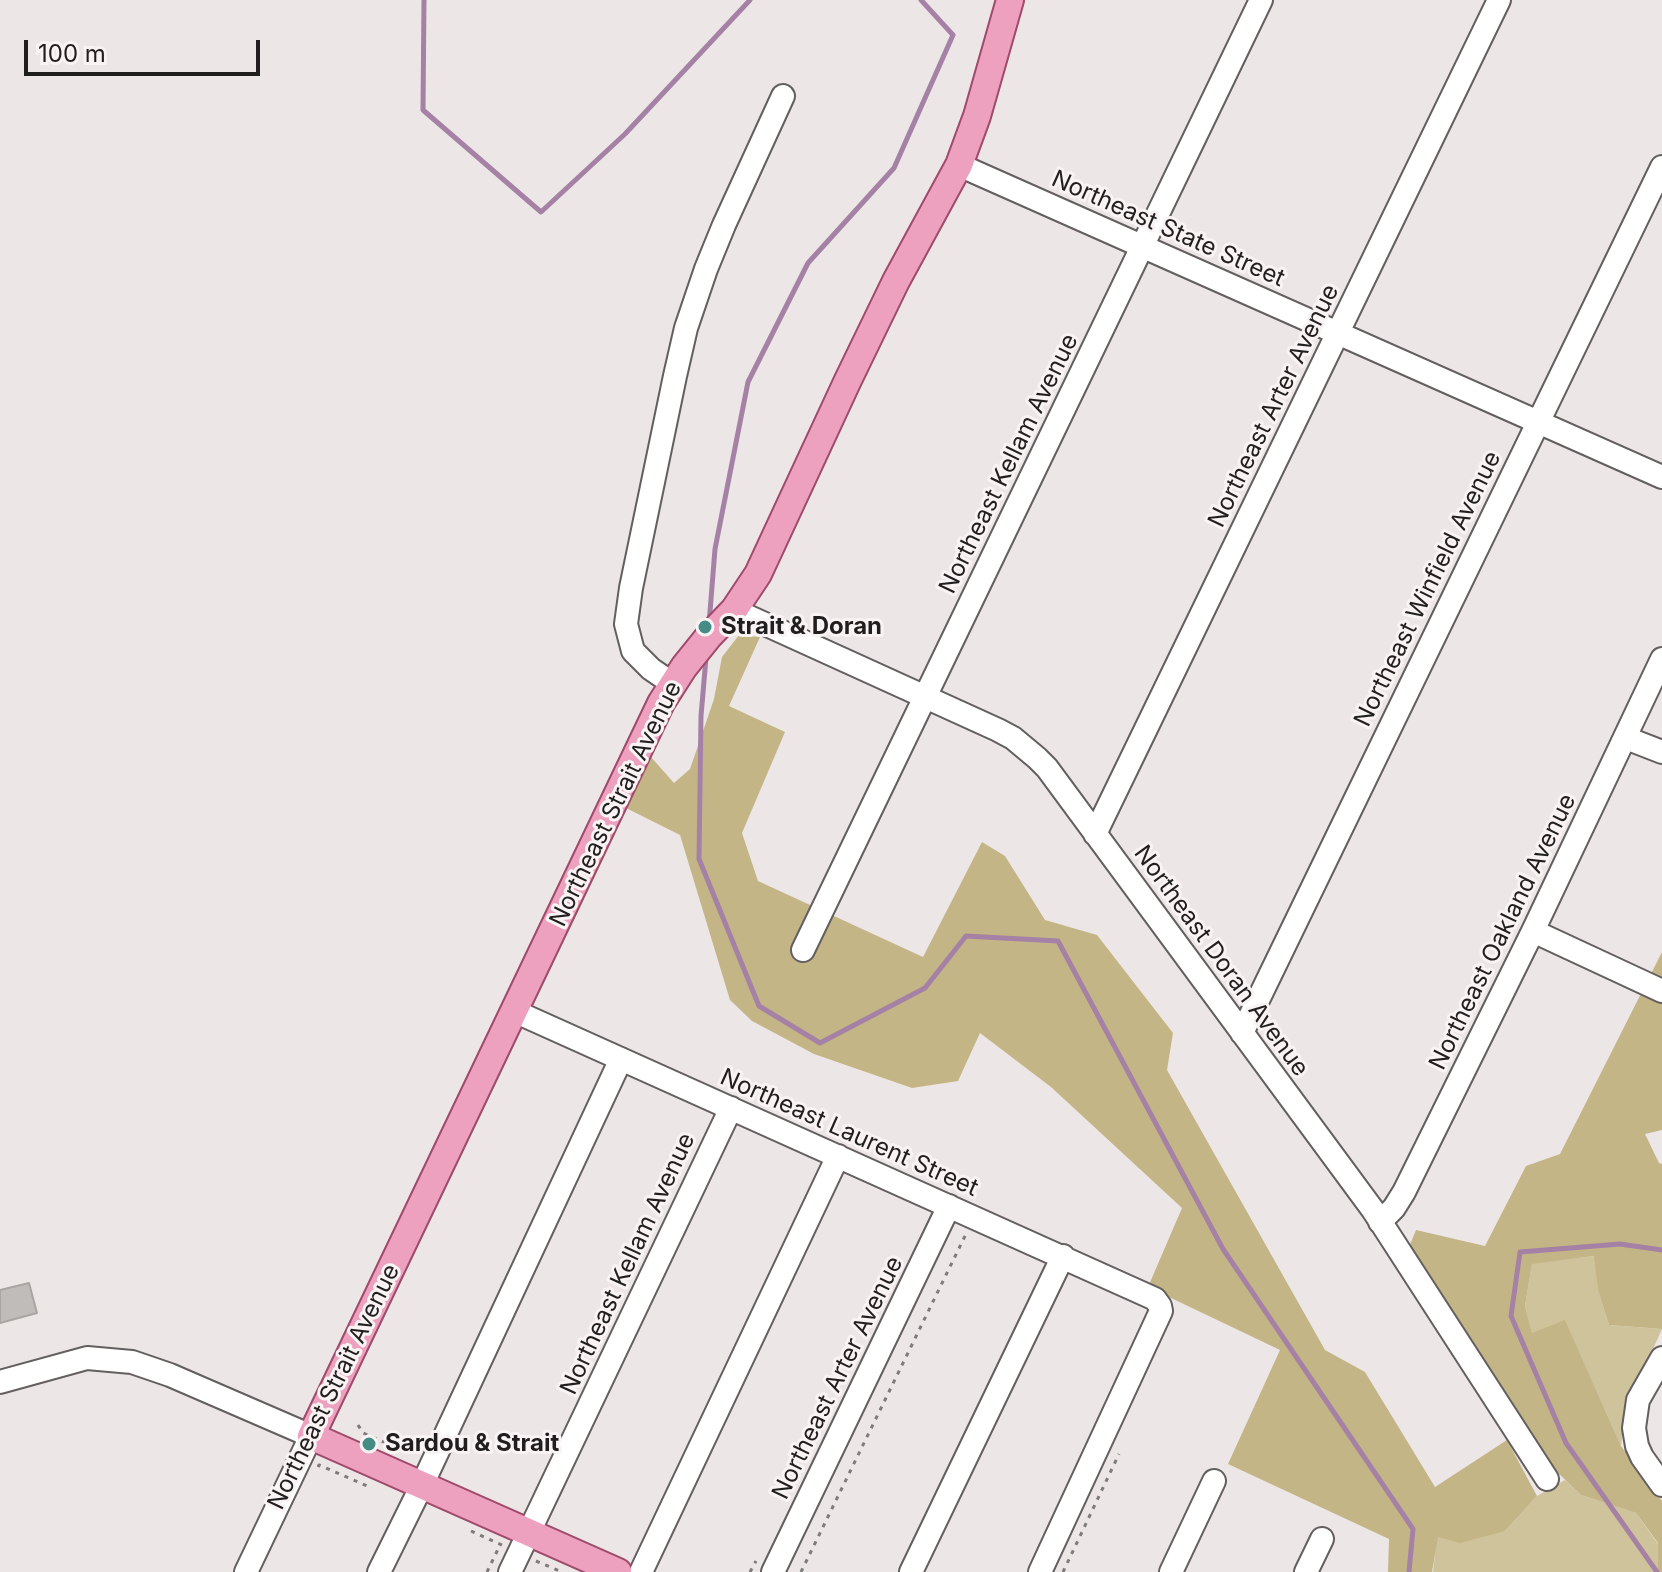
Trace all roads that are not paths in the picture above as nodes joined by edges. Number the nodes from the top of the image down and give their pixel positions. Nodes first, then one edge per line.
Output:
1 (1010, 0) edge
2 (1261, 0) edge
3 (1499, 0) edge
4 (783, 96) dead end
5 (959, 165) junction
6 (1662, 167) edge
7 (1143, 246) junction
8 (1338, 333) junction
9 (1538, 422) junction
10 (1662, 477) edge
11 (734, 610) junction
12 (1662, 659) edge
13 (673, 684) junction
14 (925, 696) junction
15 (1626, 738) junction
16 (1662, 752) edge
17 (1095, 834) junction
18 (1533, 931) junction
19 (803, 950) dead end
20 (1662, 991) edge
21 (514, 1011) junction
22 (1242, 1033) junction
23 (621, 1059) junction
24 (731, 1108) junction
25 (838, 1156) junction
26 (949, 1206) junction
27 (1380, 1222) junction
28 (1063, 1256) junction
29 (1662, 1358) edge
30 (0, 1382) edge
31 (311, 1436) junction
32 (1547, 1479) dead end
33 (1214, 1481) dead end
34 (422, 1485) junction
35 (1662, 1485) edge
36 (1322, 1539) dead end
37 (519, 1552) edge
38 (246, 1572) edge
39 (379, 1572) edge
40 (618, 1572) edge
41 (641, 1572) edge
42 (773, 1572) edge
43 (911, 1572) edge
44 (1040, 1572) edge
45 (1171, 1572) edge
46 (1306, 1572) edge

1 - 5 main road, Northeast Strait Avenue
2 - 7 street, Northeast Kellam Avenue
3 - 8 street, Northeast Arter Avenue
4 - 13 street
5 - 7 street, Northeast State Street
5 - 11 main road, Northeast Strait Avenue
6 - 9 street, Northeast Winfield Avenue
7 - 8 street, Northeast State Street
7 - 14 street, Northeast Kellam Avenue
8 - 9 street, Northeast State Street
8 - 17 street, Northeast Arter Avenue
9 - 10 street, Northeast State Street
9 - 22 street, Northeast Winfield Avenue
11 - 13 main road, Northeast Strait Avenue
11 - 14 street, Northeast Doran Avenue
12 - 15 street, Northeast Oakland Avenue
13 - 21 main road, Northeast Strait Avenue
14 - 17 street, Northeast Doran Avenue
14 - 19 street, Northeast Kellam Avenue
15 - 16 street
15 - 18 street, Northeast Oakland Avenue
17 - 22 street, Northeast Doran Avenue
18 - 20 street
18 - 27 street, Northeast Oakland Avenue
21 - 23 street, Northeast Laurent Street
21 - 31 main road, Northeast Strait Avenue
22 - 27 street, Northeast Doran Avenue
23 - 24 street, Northeast Laurent Street
23 - 34 street
24 - 25 street, Northeast Laurent Street
24 - 37 street, Northeast Kellam Avenue
25 - 26 street, Northeast Laurent Street
25 - 41 street
26 - 28 street, Northeast Laurent Street
26 - 42 street, Northeast Arter Avenue
27 - 32 street, Northeast Doran Avenue
28 - 43 street
28 - 44 street, Northeast Laurent Street
29 - 35 street
30 - 31 street
31 - 34 main road
31 - 38 street, Northeast Strait Avenue
33 - 45 street
34 - 37 main road
34 - 39 street
36 - 46 street
37 - 40 main road

